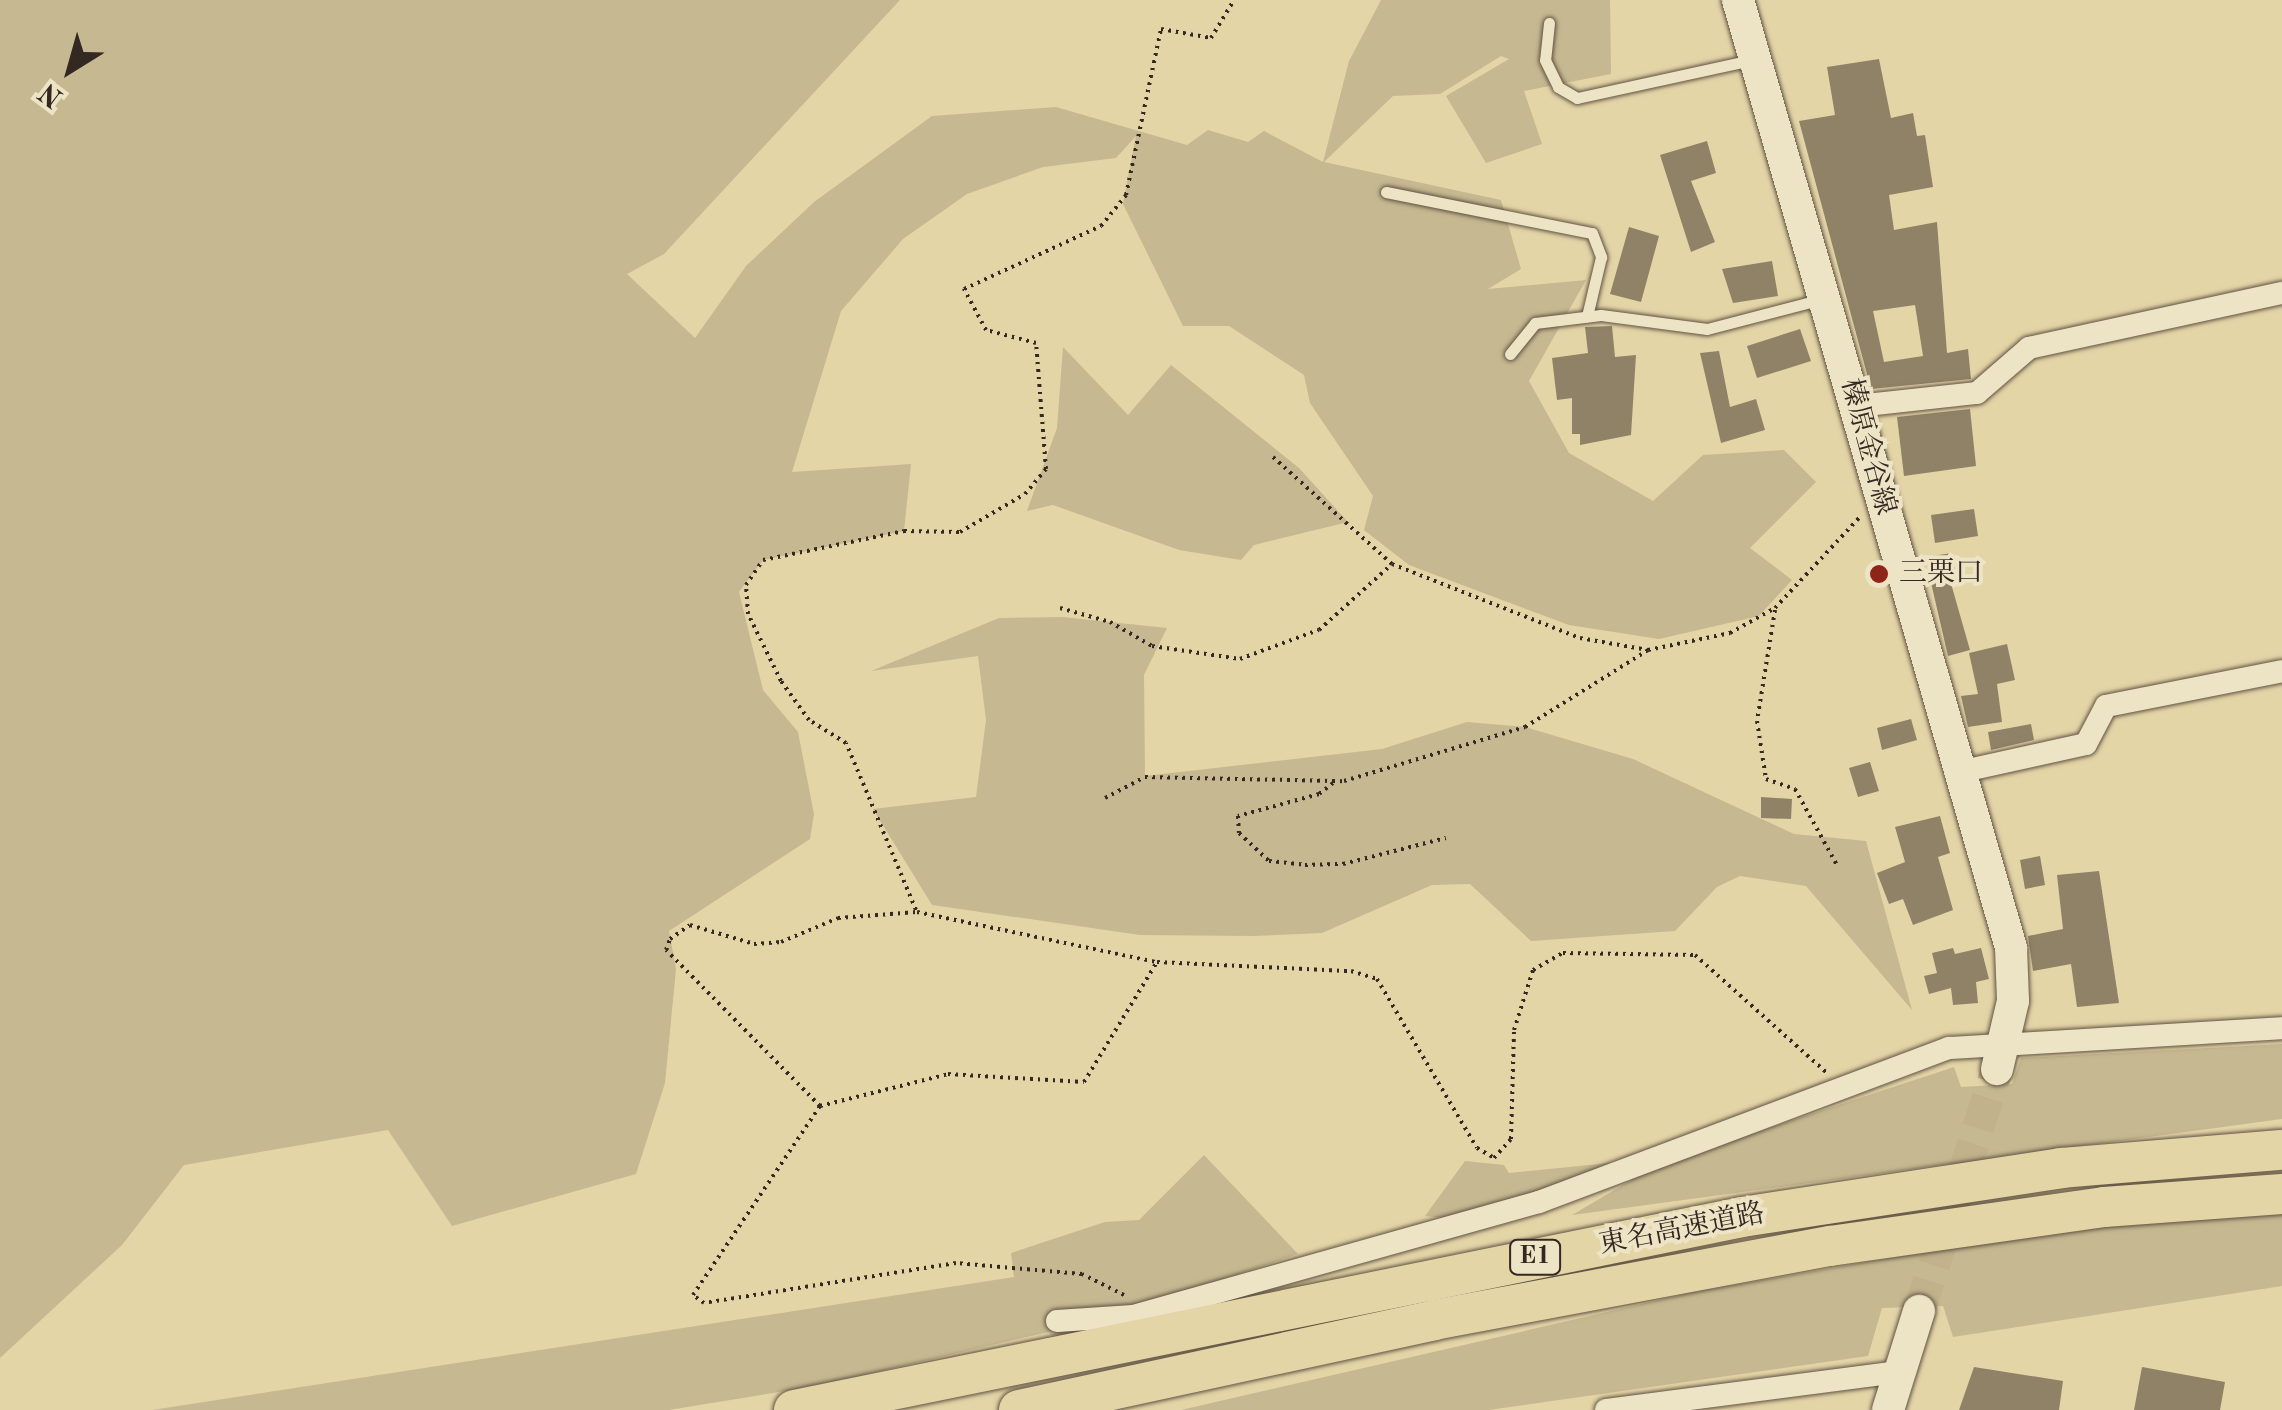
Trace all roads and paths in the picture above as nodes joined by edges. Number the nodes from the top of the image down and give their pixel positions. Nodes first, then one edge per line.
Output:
1 (1234, 0) edge
2 (1738, 0) edge
3 (1549, 23) dead end
4 (1755, 59) junction
5 (1386, 192) dead end
6 (2282, 293) edge
7 (1826, 298) junction
8 (1587, 316) junction
9 (1510, 354) dead end
10 (1857, 406) junction
11 (1273, 456) dead end
12 (1880, 496) junction
13 (1392, 564) junction
14 (1060, 608) dead end
15 (1775, 608) junction
16 (1648, 650) junction
17 (2282, 670) edge
18 (1959, 772) junction
19 (1335, 781) junction
20 (1105, 798) dead end
21 (1446, 838) dead end
22 (1838, 865) dead end
23 (916, 912) junction
24 (1156, 962) junction
25 (2282, 1028) edge
26 (2000, 1055) junction
27 (1835, 1090) junction
28 (820, 1106) junction
29 (2282, 1150) edge
30 (2282, 1194) edge
31 (1919, 1312) tunnel mouth
32 (1142, 1314) junction
33 (1057, 1321) dead end
34 (1900, 1372) junction
35 (794, 1410) edge
36 (1019, 1410) edge
37 (1606, 1410) edge
38 (1888, 1410) edge

1 - 23 path
2 - 4 main road, 榛原金谷線
3 - 4 lane
4 - 7 main road, 榛原金谷線
5 - 8 lane
6 - 10 street
7 - 8 lane
7 - 10 main road, 榛原金谷線
8 - 9 lane
10 - 12 main road, 榛原金谷線
11 - 13 path
12 - 15 path
12 - 18 main road, 榛原金谷線
13 - 14 path
13 - 16 path
15 - 16 path
15 - 22 path
16 - 19 path
17 - 18 street
18 - 26 main road, 榛原金谷線
19 - 20 path
19 - 21 path
23 - 24 path
23 - 28 path
24 - 27 path
24 - 28 path
25 - 26 street
26 - 27 street
27 - 32 street
28 - 32 path
29 - 35 highway, 東名高速道路 / E1
30 - 36 highway, 東名高速道路 / E1
31 - 34 main road
32 - 33 street
34 - 37 street
34 - 38 main road

